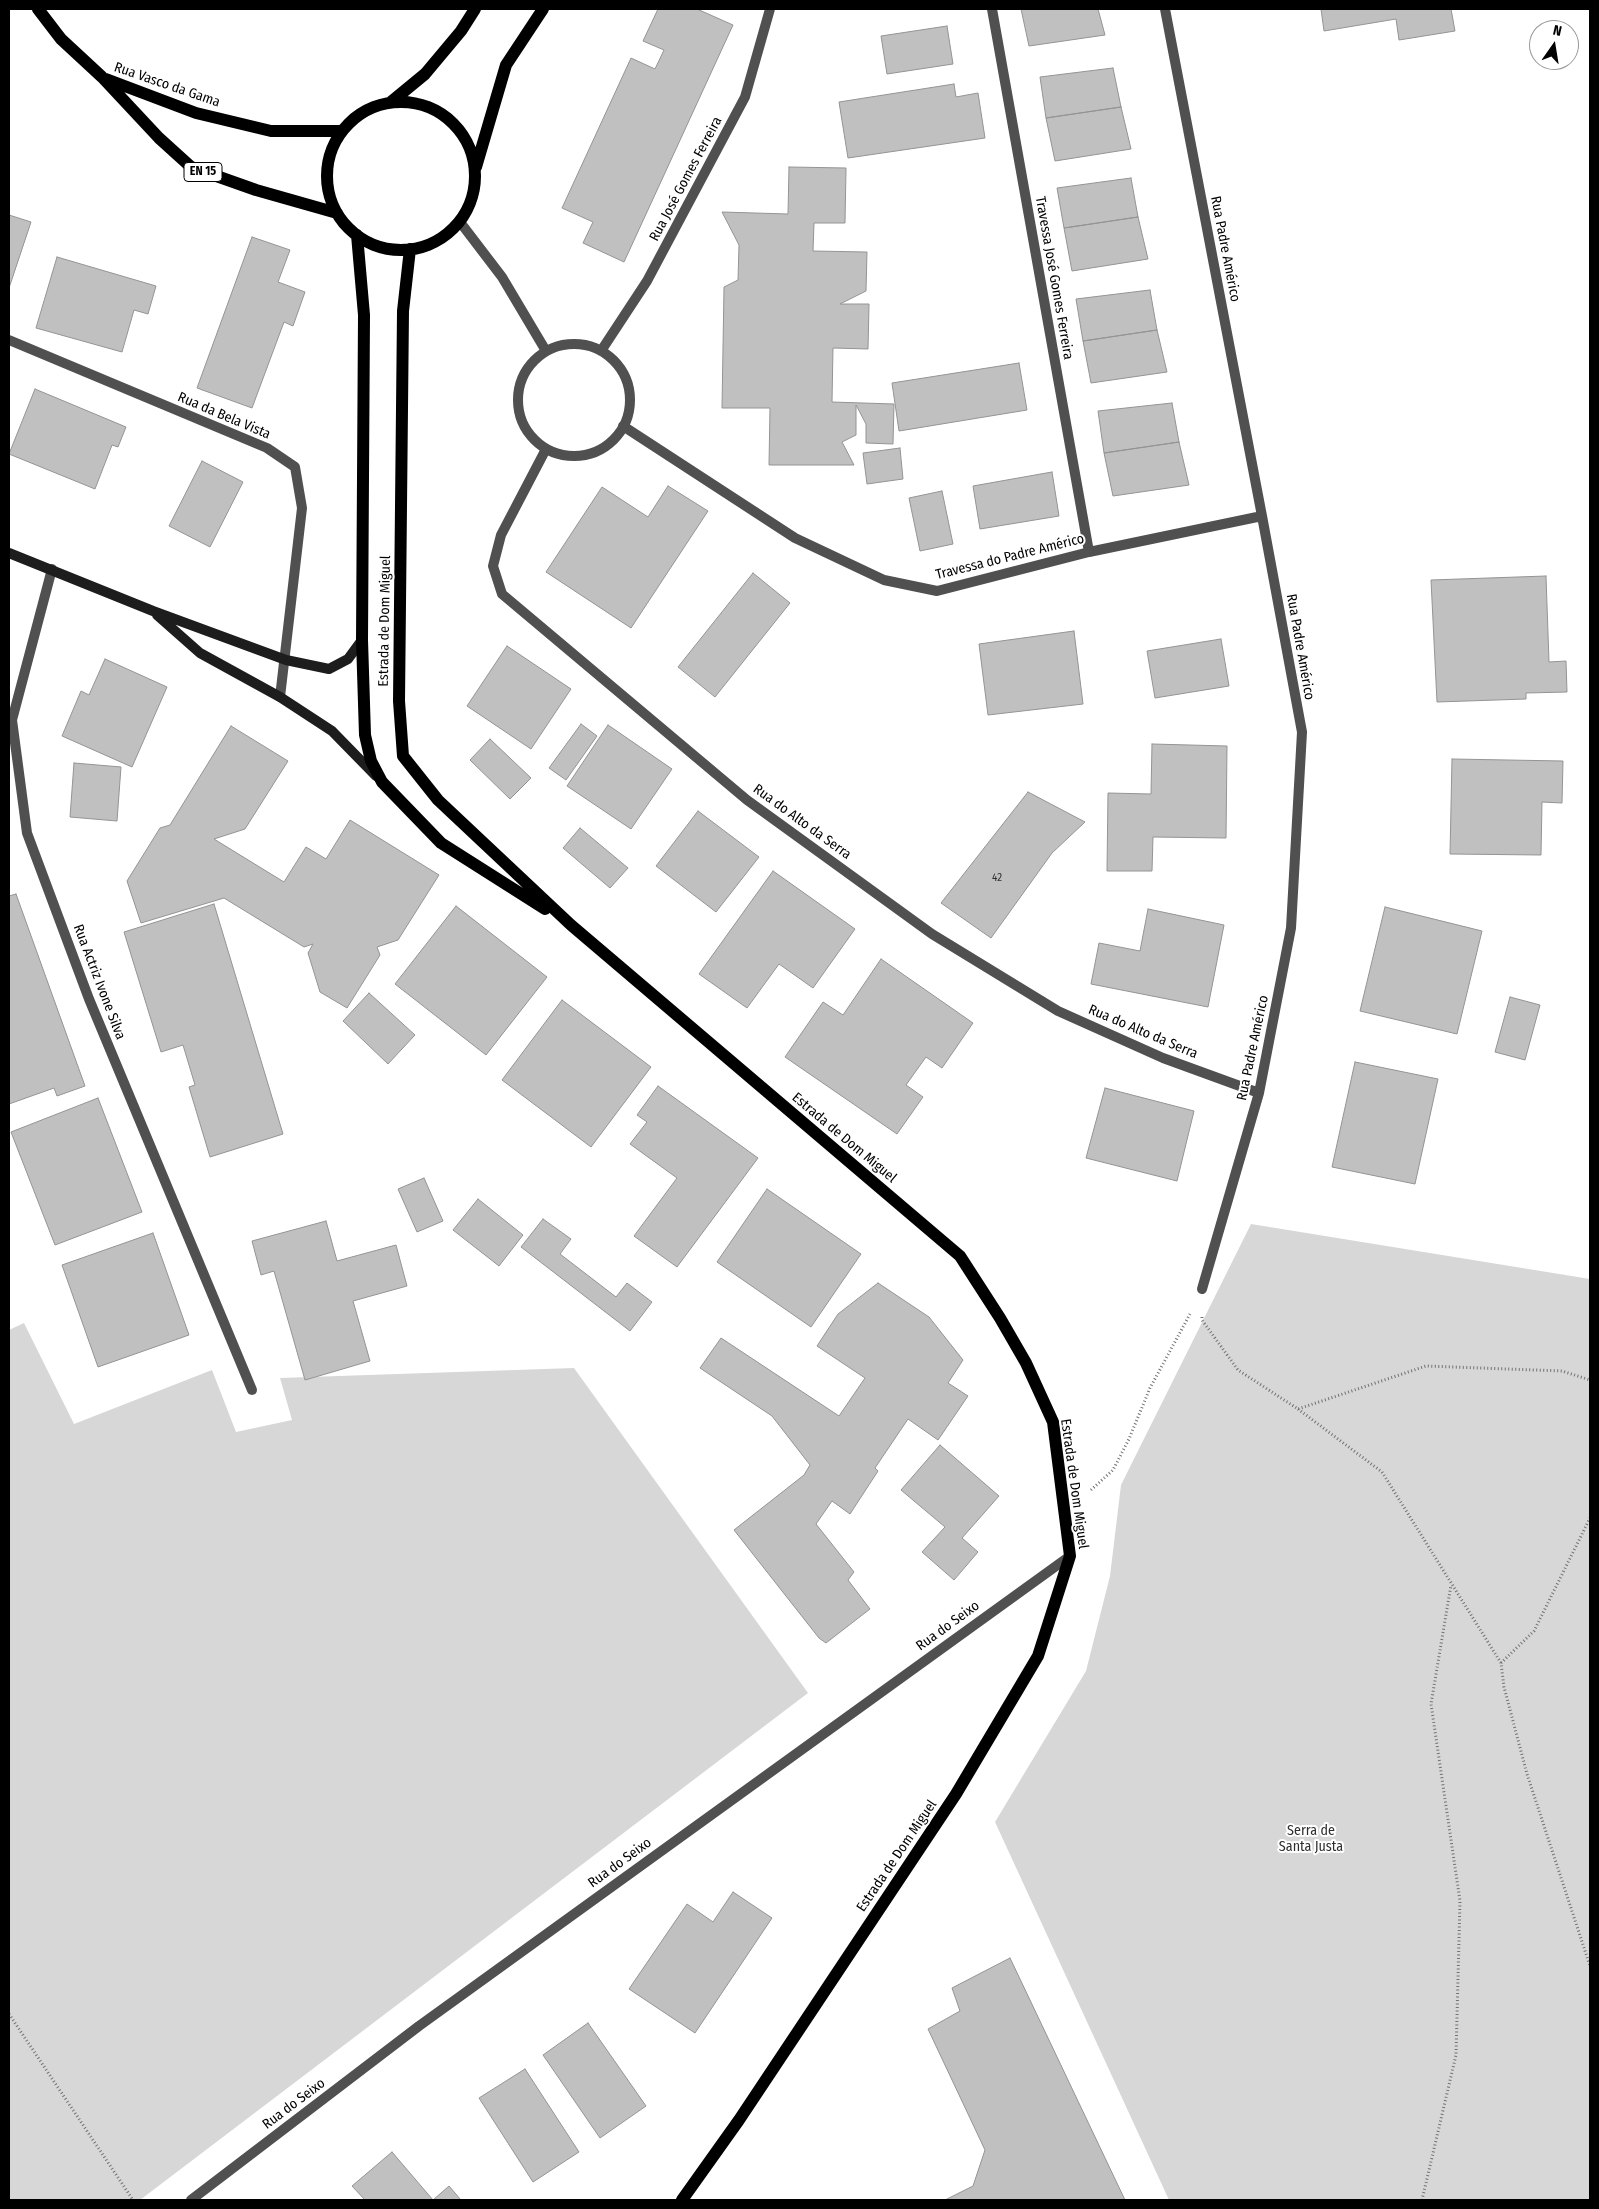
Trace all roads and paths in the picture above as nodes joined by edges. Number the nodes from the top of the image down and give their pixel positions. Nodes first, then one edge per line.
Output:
1 (38, 9) edge
2 (475, 9) edge
3 (543, 9) edge
4 (770, 9) edge
5 (992, 9) edge
6 (1165, 9) edge
7 (102, 77) junction
8 (392, 102) junction
9 (342, 131) junction
10 (476, 167) junction
11 (337, 213) junction
12 (460, 222) junction
13 (357, 235) junction
14 (410, 249) junction
15 (9, 340) edge
16 (601, 350) junction
17 (546, 351) junction
18 (623, 426) junction
19 (546, 449) junction
20 (1262, 516) junction
21 (1089, 552) junction
22 (9, 553) edge
23 (52, 569) junction
24 (153, 611) junction
25 (362, 640) junction
26 (286, 660) junction
27 (280, 697) junction
28 (382, 782) junction
29 (570, 925) junction
30 (1259, 1093) junction
31 (1202, 1289) junction
32 (1590, 1380) edge
33 (252, 1390) dead end
34 (1298, 1409) junction
35 (1065, 1513) junction
36 (1590, 1518) edge
37 (1070, 1556) junction
38 (1452, 1584) junction
39 (1501, 1663) junction
40 (1590, 1966) edge
41 (9, 2014) edge
42 (133, 2200) edge
43 (191, 2200) edge
44 (682, 2200) edge
45 (1422, 2200) edge

1 - 7 main road, Rua Vasco da Gama / EN 15
2 - 8 main road
3 - 10 main road
4 - 16 street, Rua José Gomes Ferreira
5 - 21 street, Travessa José Gomes Ferreira
6 - 20 street, Rua Padre Américo
7 - 9 main road, Rua Vasco da Gama / EN 15
7 - 11 main road, Rua Vasco da Gama / EN 15
8 - 9 main road
8 - 10 main road
9 - 11 main road
10 - 12 main road
11 - 13 main road
12 - 14 main road
12 - 17 street
13 - 14 main road
13 - 25 main road, Estrada de Dom Miguel
14 - 29 main road, Estrada de Dom Miguel
15 - 26 street, Rua da Bela Vista
16 - 17 street
16 - 18 street
17 - 19 street
18 - 19 street
18 - 21 street, Travessa do Padre Américo
19 - 30 street, Rua do Alto da Serra
20 - 21 street, Travessa do Padre Américo
20 - 30 street, Rua Padre Américo
22 - 23 street, Estrada de Dom Miguel
23 - 24 street, Estrada de Dom Miguel
23 - 33 street, Rua Actriz Ivone Silva
24 - 26 street, Estrada de Dom Miguel
24 - 27 street, Estrada de Dom Miguel
25 - 26 street, Estrada de Dom Miguel
25 - 28 main road, Estrada de Dom Miguel
26 - 27 street, Rua da Bela Vista
27 - 28 street, Estrada de Dom Miguel
28 - 29 main road, Estrada de Dom Miguel
29 - 35 main road, Estrada de Dom Miguel
30 - 31 street, Rua Padre Américo
31 - 34 path
31 - 35 path
32 - 34 path
34 - 38 path
35 - 37 main road, Estrada de Dom Miguel
36 - 39 path
37 - 43 street, Rua do Seixo
37 - 44 main road, Estrada de Dom Miguel
38 - 39 path
38 - 45 path
39 - 40 path
41 - 42 path

